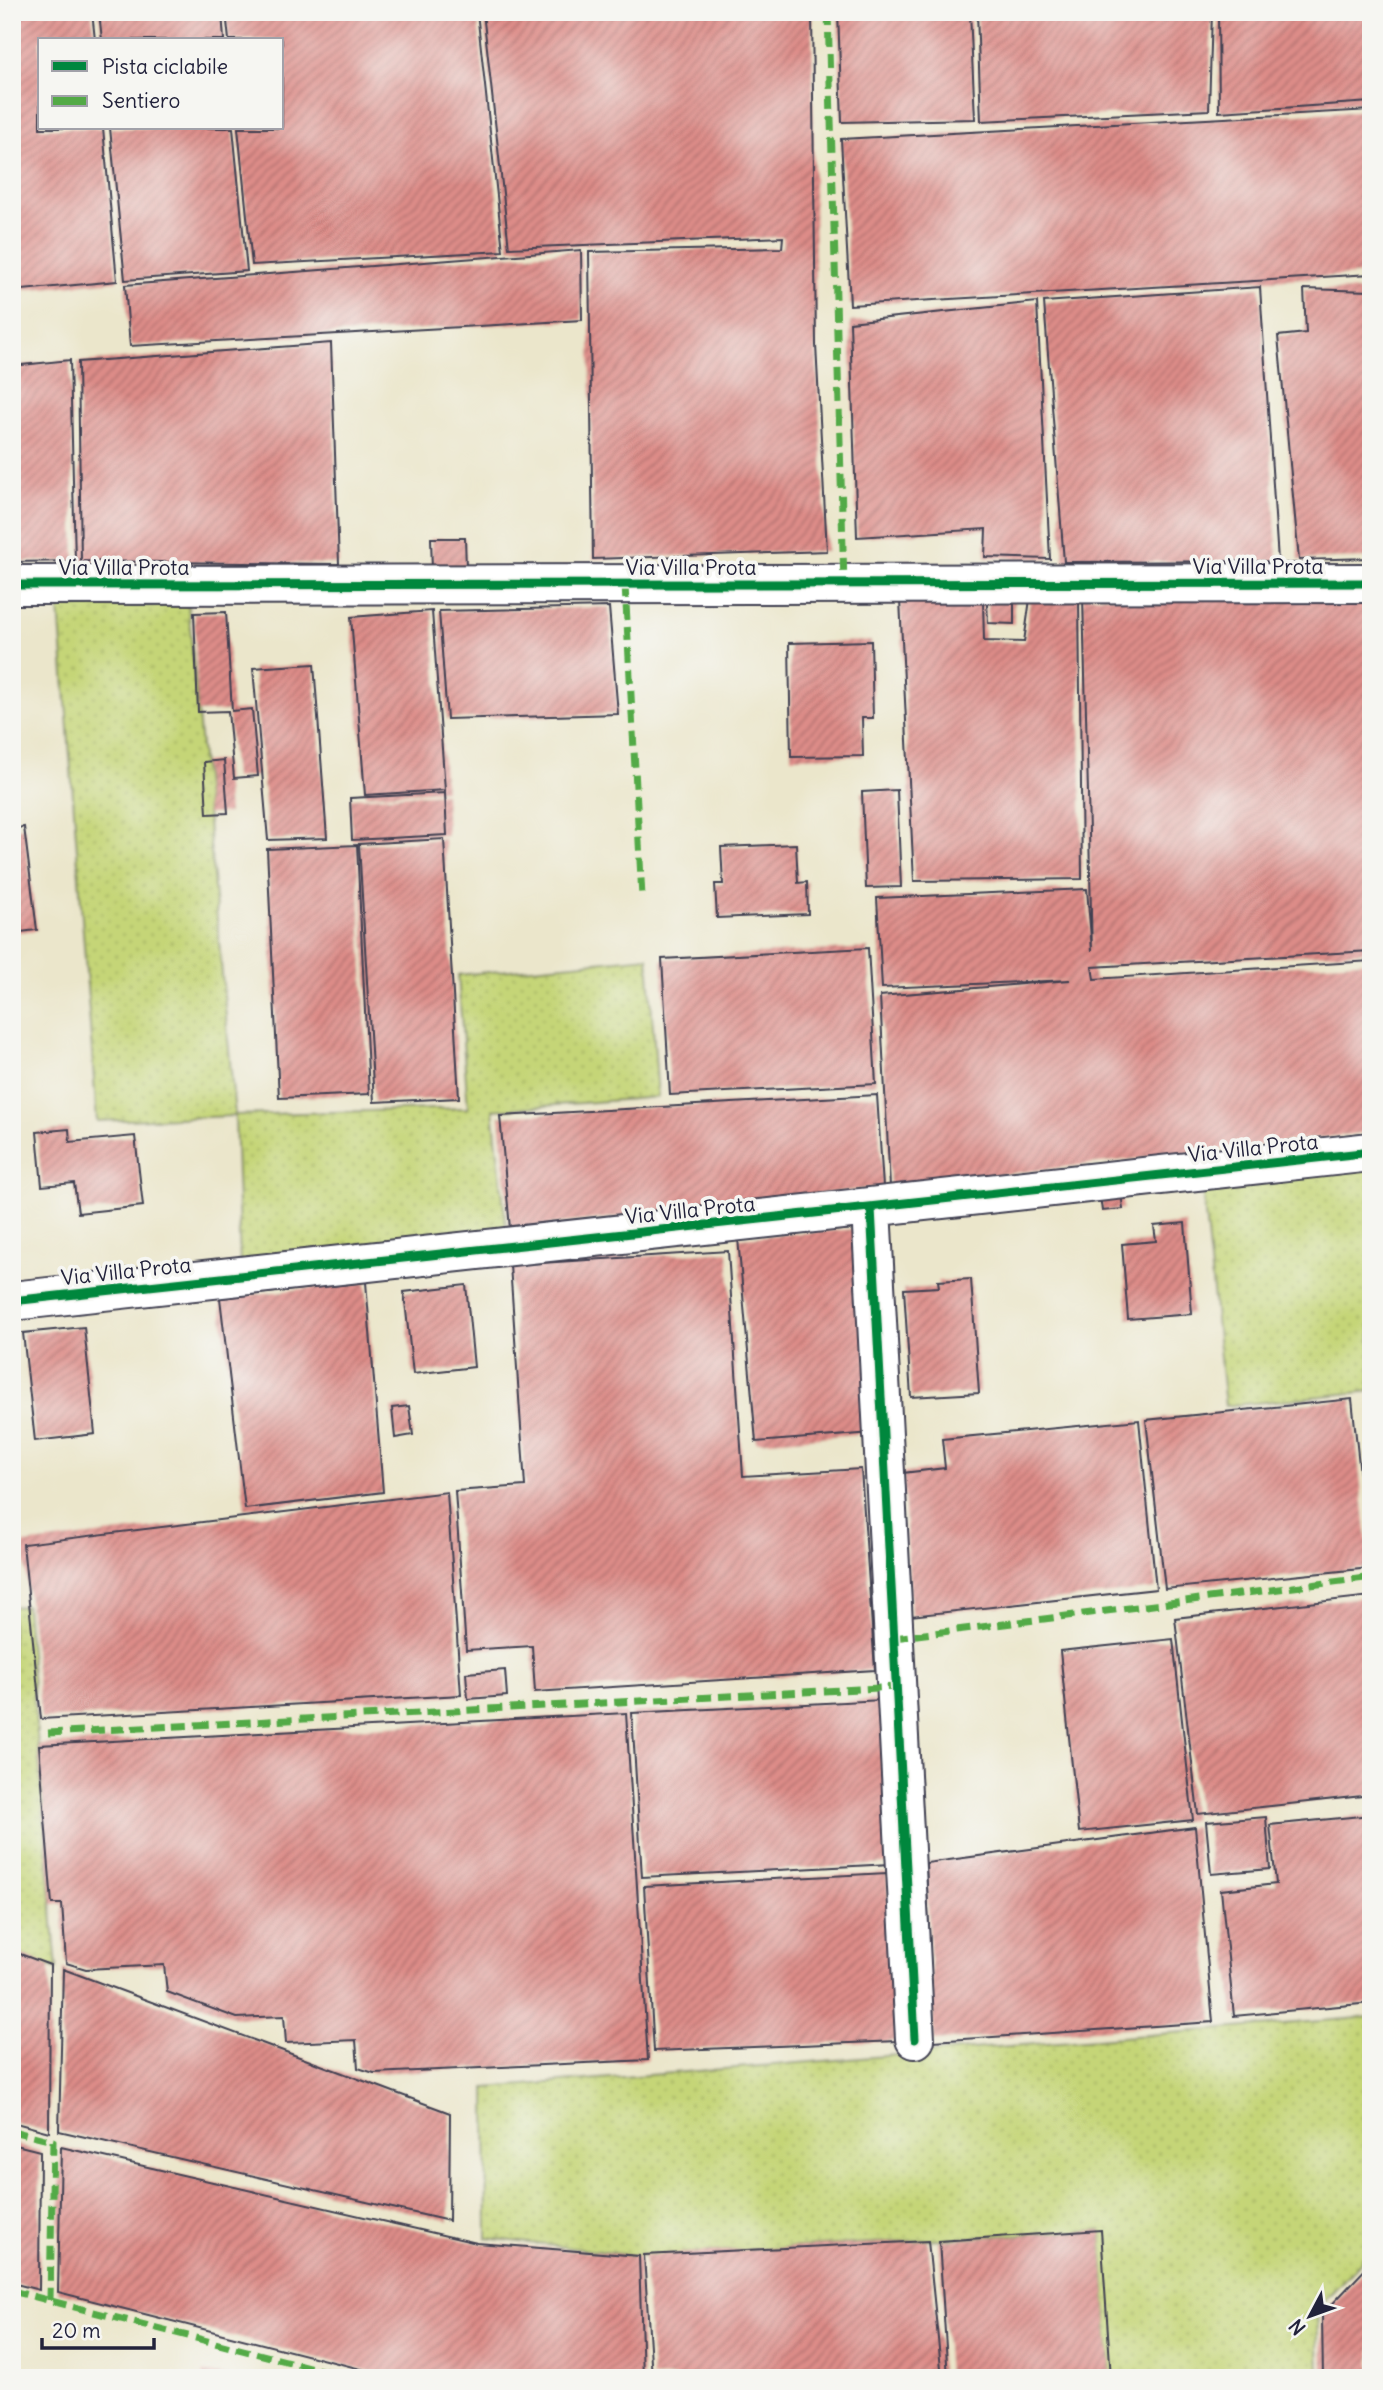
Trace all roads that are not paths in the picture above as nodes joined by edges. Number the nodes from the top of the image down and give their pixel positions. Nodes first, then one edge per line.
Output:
1 (1371, 583) edge
2 (12, 585) edge
3 (1371, 1152) edge
4 (871, 1208) junction
5 (12, 1301) edge
6 (915, 2039) dead end

1 - 2 street, Via Villa Prota
3 - 4 street, Via Villa Prota
4 - 5 street, Via Villa Prota
4 - 6 street

